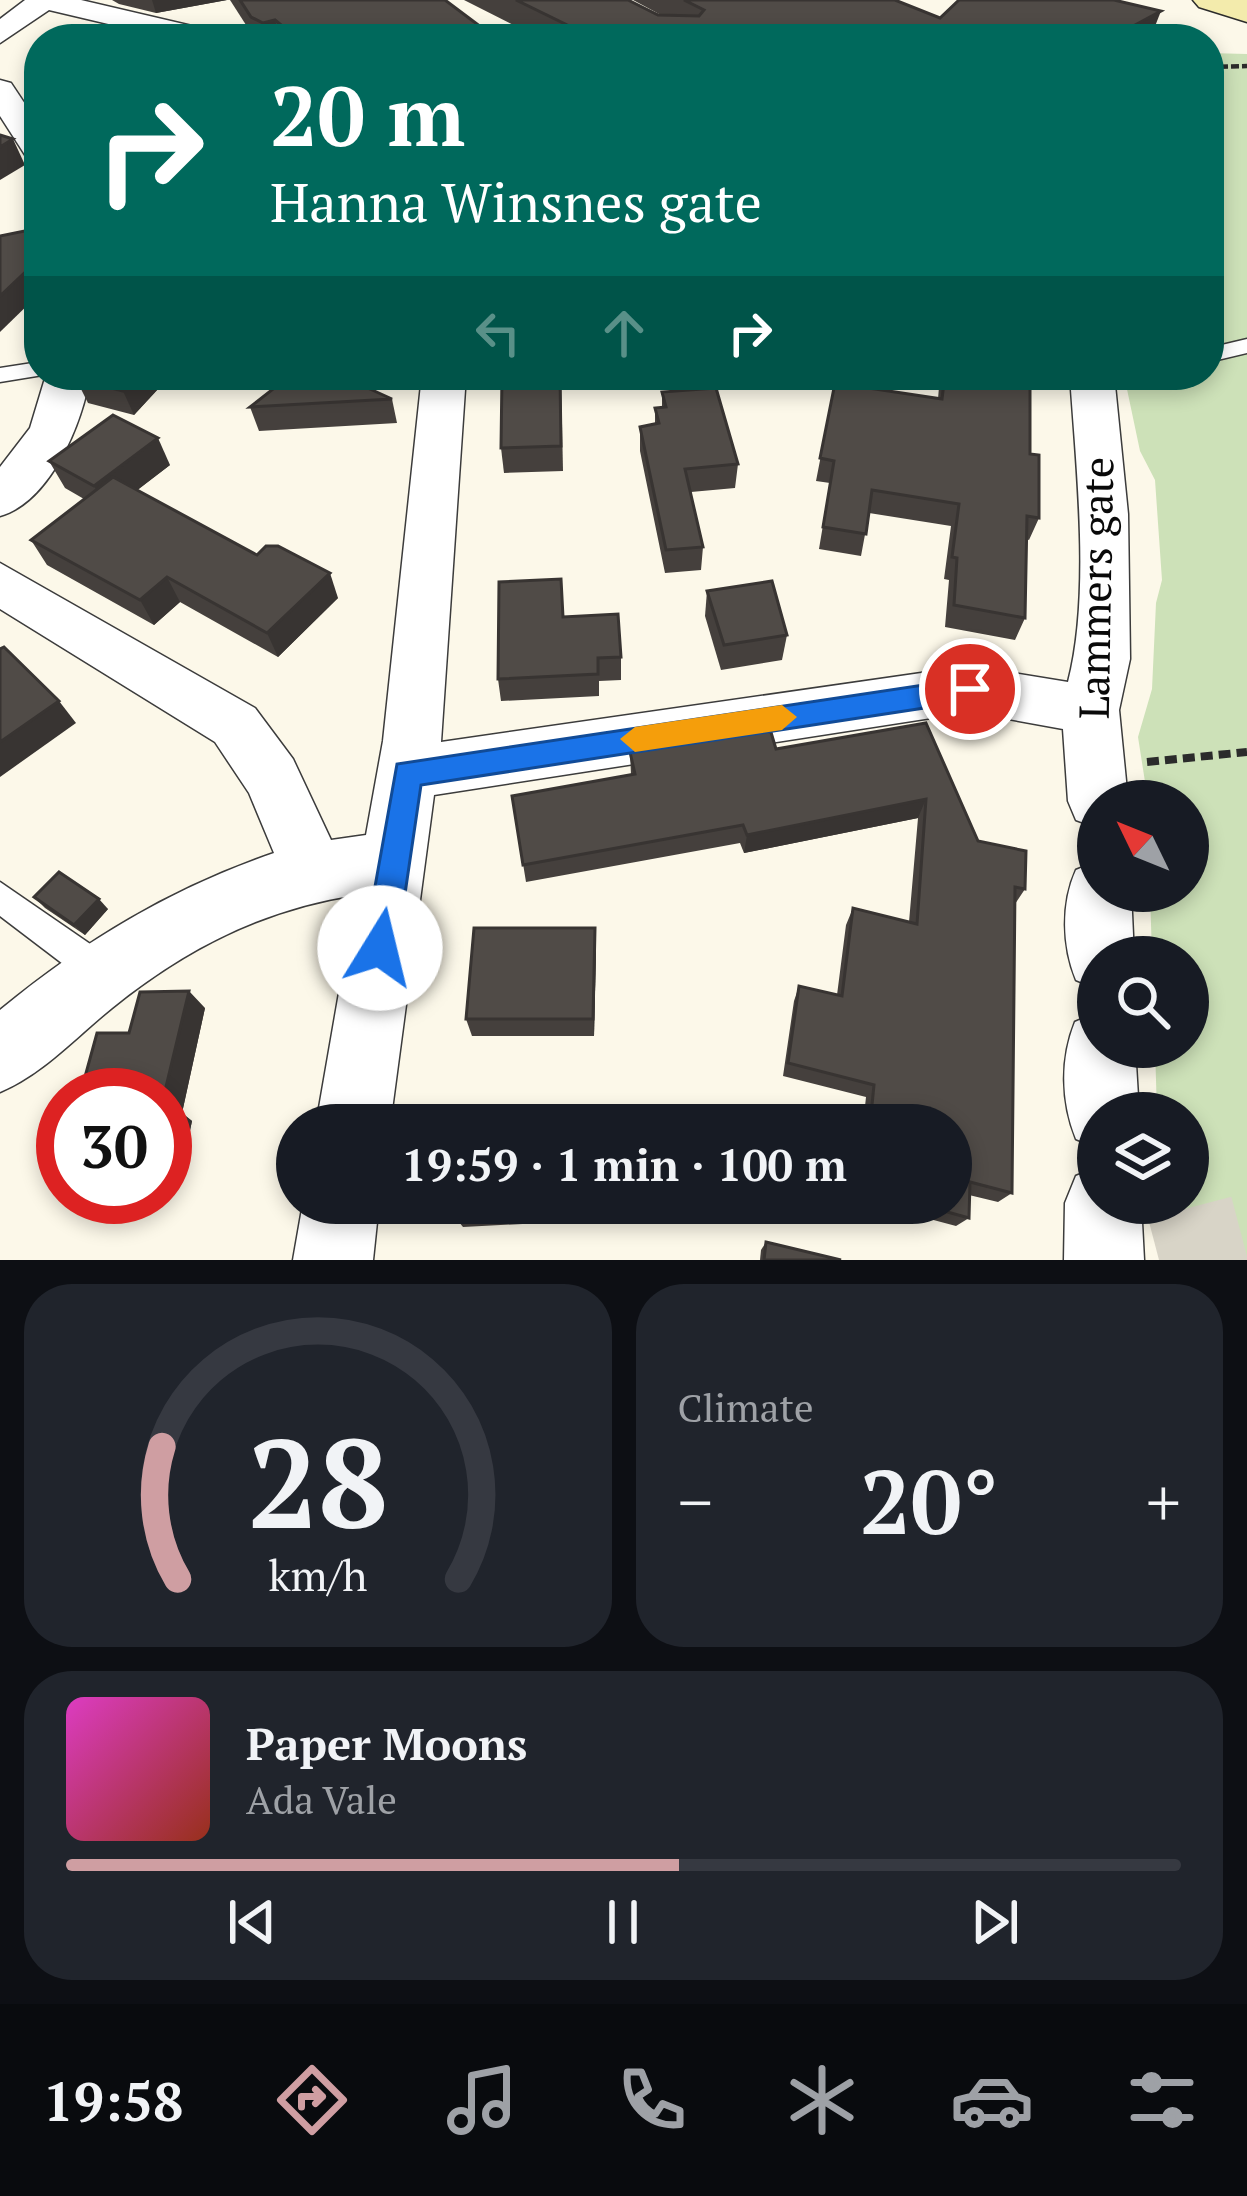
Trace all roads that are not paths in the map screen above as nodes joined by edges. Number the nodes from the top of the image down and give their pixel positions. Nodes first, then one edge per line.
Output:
1 (44, 0) edge
2 (1211, 0) edge
3 (1247, 11) edge
4 (147, 24) edge
5 (0, 34) edge
6 (0, 90) edge
7 (24, 128) edge
8 (67, 390) edge
9 (443, 390) edge
10 (1095, 390) edge
11 (0, 500) edge
12 (0, 583) edge
13 (1095, 759) edge
14 (407, 773) junction
15 (394, 860) junction
16 (314, 868) junction
17 (0, 897) edge
18 (100, 971) junction
19 (0, 1056) edge
20 (356, 1104) edge
21 (338, 1224) edge
22 (1103, 1224) edge
23 (333, 1260) edge
24 (1104, 1260) edge

1 - 4 street
1 - 5 street
2 - 3 main road
6 - 7 street
8 - 11 street
9 - 14 street
10 - 13 street, Lammers gate
12 - 16 street
13 - 14 street
14 - 15 street
15 - 16 street
15 - 20 street
16 - 18 street
17 - 18 lane
18 - 19 street
21 - 23 street
22 - 24 street

